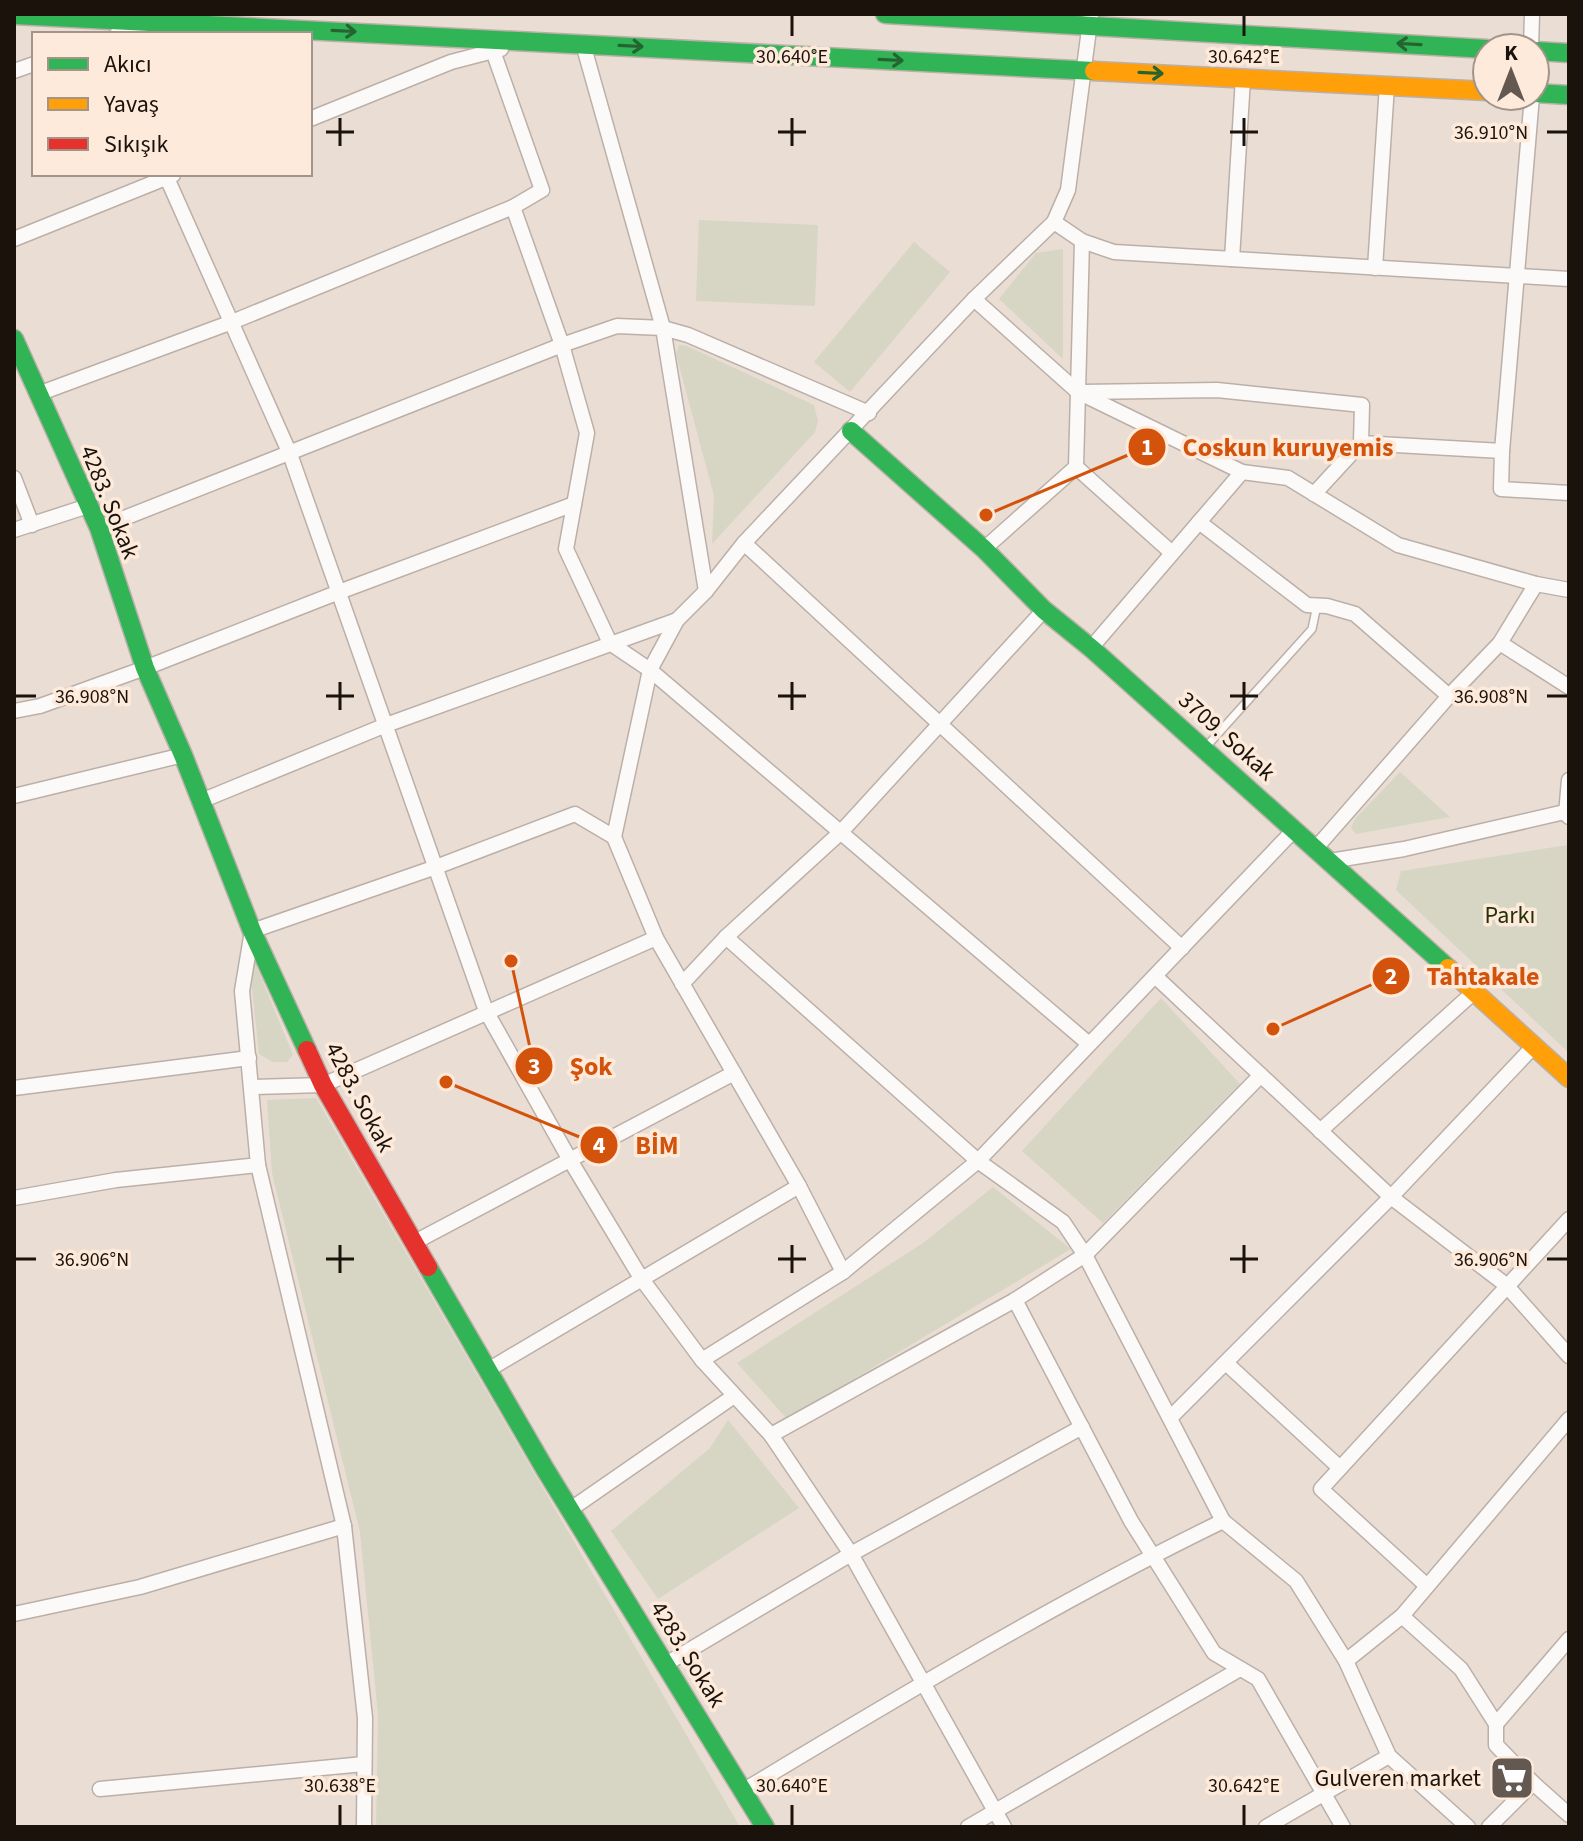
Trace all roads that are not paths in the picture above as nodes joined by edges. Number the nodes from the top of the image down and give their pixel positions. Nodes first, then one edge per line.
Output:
1 (885, 14) edge
2 (14, 15) edge
3 (958, 16) edge
4 (1091, 20) edge
5 (152, 22) junction
6 (123, 32) edge
7 (532, 41) junction
8 (583, 44) junction
9 (1471, 48) edge
10 (493, 51) junction
11 (1085, 70) junction
12 (1243, 78) junction
13 (1387, 85) junction
14 (1471, 90) edge
15 (1531, 112) edge
16 (312, 118) edge
17 (171, 176) edge
18 (513, 207) junction
19 (1054, 222) junction
20 (14, 239) edge
21 (1082, 241) junction
22 (1232, 259) junction
23 (1375, 268) junction
24 (1517, 276) junction
25 (1569, 279) edge
26 (974, 299) junction
27 (232, 322) junction
28 (663, 328) junction
29 (14, 339) edge
30 (562, 345) junction
31 (1078, 392) junction
32 (38, 394) junction
33 (869, 413) junction
34 (851, 431) junction
35 (1361, 443) junction
36 (1502, 451) junction
37 (290, 454) junction
38 (1076, 467) junction
39 (1242, 472) junction
40 (14, 478) edge
41 (1569, 493) edge
42 (1314, 494) junction
43 (574, 504) junction
44 (88, 506) junction
45 (1199, 522) junction
46 (32, 525) junction
47 (99, 528) junction
48 (14, 530) edge
49 (744, 543) junction
50 (984, 549) junction
51 (1172, 553) junction
52 (1536, 584) junction
53 (1569, 590) edge
54 (706, 591) junction
55 (339, 592) junction
56 (1317, 605) junction
57 (1044, 610) junction
58 (677, 620) junction
59 (610, 643) junction
60 (1500, 643) junction
61 (1091, 648) junction
62 (145, 668) junction
63 (650, 670) junction
64 (1569, 687) edge
65 (1449, 696) junction
66 (14, 711) edge
67 (940, 722) junction
68 (386, 725) junction
69 (1205, 749) junction
70 (183, 755) junction
71 (1569, 780) edge
72 (14, 796) edge
73 (201, 801) junction
74 (1568, 814) edge
75 (1295, 829) junction
76 (841, 832) junction
77 (614, 837) junction
78 (1316, 848) junction
79 (1330, 861) junction
80 (436, 867) junction
81 (252, 931) junction
82 (726, 937) junction
83 (656, 938) junction
84 (1182, 948) junction
85 (1155, 976) junction
86 (682, 984) junction
87 (1474, 992) junction
88 (486, 1011) junction
89 (1089, 1044) junction
90 (1534, 1046) junction
91 (249, 1058) junction
92 (734, 1073) junction
93 (1261, 1075) junction
94 (1569, 1078) edge
95 (323, 1085) junction
96 (252, 1087) junction
97 (14, 1088) edge
98 (1320, 1131) junction
99 (570, 1160) junction
100 (978, 1161) junction
101 (258, 1165) junction
102 (799, 1186) junction
103 (1391, 1197) junction
104 (14, 1198) edge
105 (1569, 1219) edge
106 (413, 1243) junction
107 (1085, 1255) junction
108 (843, 1272) junction
109 (641, 1278) junction
110 (1506, 1285) junction
111 (1015, 1300) junction
112 (1569, 1356) edge
113 (702, 1360) junction
114 (1226, 1363) junction
115 (488, 1370) junction
116 (734, 1396) junction
117 (1170, 1418) junction
118 (1569, 1419) edge
119 (1082, 1427) junction
120 (771, 1435) junction
121 (1340, 1468) junction
122 (571, 1509) junction
123 (1223, 1521) junction
124 (344, 1526) junction
125 (851, 1554) junction
126 (1153, 1555) junction
127 (1427, 1586) junction
128 (14, 1614) edge
129 (1402, 1616) junction
130 (1569, 1639) edge
131 (1346, 1661) junction
132 (666, 1664) junction
133 (1240, 1669) junction
134 (924, 1683) junction
135 (1496, 1724) junction
136 (1389, 1756) junction
137 (364, 1764) junction
138 (1533, 1783) junction
139 (100, 1789) dead end
140 (744, 1790) junction
141 (1323, 1796) junction
142 (996, 1812) junction
143 (1569, 1815) edge
144 (1569, 1822) edge
145 (364, 1827) edge
146 (765, 1827) edge
147 (968, 1827) edge
148 (1004, 1827) edge
149 (1266, 1827) edge
150 (1343, 1827) edge
151 (1468, 1827) edge
152 (1489, 1827) edge
153 (1564, 1827) edge

1 - 3 street
2 - 5 street
3 - 4 street
9 -> 4 street
4 - 11 street
5 - 6 street
5 -> 7 street
7 - 8 street
7 - 10 street
8 -> 11 street
8 - 28 street
10 - 16 street
10 - 18 street
11 -> 12 street
11 - 19 street
12 - 13 street
12 - 22 street
13 - 14 street
13 - 23 street
15 - 24 street
17 - 20 street
17 - 27 street
18 - 27 street
18 - 30 street
19 - 21 street
19 - 26 street
21 - 22 street
21 - 31 street
22 - 23 street
23 - 24 street
24 - 25 street
24 - 36 street
26 - 31 street
26 - 33 street
27 - 32 street
27 - 37 street
28 - 30 street
28 - 33 street
28 - 54 street
29 - 32 street, 4283. Sokak
30 - 37 street
30 - 43 street
31 - 35 street
31 - 38 street
31 - 39 street
32 - 44 street, 4283. Sokak
33 - 34 street
34 - 49 street
34 - 50 street, 3709. Sokak
35 - 36 street
35 - 42 street
36 - 41 street
37 - 47 street
37 - 55 street
38 - 50 street
38 - 51 street
39 - 42 street
39 - 45 street
40 - 46 street
42 - 52 street
43 - 55 street
43 - 59 street
44 - 46 street
44 - 47 street, 4283. Sokak
45 - 51 street
45 - 56 street
46 - 48 street
47 - 62 street, 4283. Sokak
49 - 54 street
49 - 67 street
50 - 57 street, 3709. Sokak
51 - 61 street
52 - 53 street
52 - 60 street
54 - 58 street
55 - 62 street
55 - 68 street
56 - 65 street
56 - 69 lane
57 - 61 street, 3709. Sokak
57 - 67 street
58 - 59 street
58 - 63 street
59 - 63 street
59 - 68 street
60 - 64 street
60 - 65 street
61 - 69 street, 3709. Sokak
62 - 66 street
62 - 70 street, 4283. Sokak
63 - 76 street
63 - 77 street
65 - 78 street
67 - 76 street
67 - 84 street
68 - 73 street
68 - 80 street
69 - 75 street, 3709. Sokak
70 - 72 street
70 - 73 street, 4283. Sokak
71 - 74 street
73 - 81 street, 4283. Sokak
74 - 79 street
75 - 78 street, 3709. Sokak
75 - 84 street
76 - 82 street
76 - 89 street
77 - 80 street
77 - 83 street
78 - 79 street, 3709. Sokak
79 - 87 street, 3709. Sokak
80 - 81 street
80 - 88 street
81 - 91 street
81 - 95 street, 4283. Sokak
82 - 86 street
82 - 100 street
83 - 86 street
83 - 88 street
84 - 85 street
85 - 89 street
85 - 93 street
86 - 92 street
87 - 90 street, 3709. Sokak
87 - 98 street
88 - 95 street
88 - 99 street
89 - 100 street
90 - 94 street, 3709. Sokak
90 - 103 street
91 - 96 street
91 - 97 street
92 - 99 street
92 - 102 street
93 - 98 street
93 - 107 street
95 - 96 street
95 - 106 street, 4283. Sokak
96 - 101 street
98 - 103 street
99 - 106 street
99 - 109 street
100 - 107 street
100 - 108 street
101 - 104 street
101 - 124 street
102 - 108 street
102 - 109 street
103 - 110 street
103 - 114 street
105 - 110 street
106 - 115 street, 4283. Sokak
107 - 111 street
107 - 117 street
108 - 113 street
109 - 113 street
109 - 115 street
110 - 112 street
110 - 121 street
111 - 119 street
111 - 120 street
113 - 116 street
114 - 117 street
114 - 121 street
115 - 122 street, 4283. Sokak
116 - 120 street
116 - 122 street
117 - 123 street
118 - 127 street
119 - 125 street
119 - 126 street
120 - 125 street
121 - 127 street
122 - 132 street, 4283. Sokak
123 - 126 street
123 - 131 street
124 - 128 street
124 - 137 street
125 - 132 street
125 - 134 street
126 - 133 street
126 - 134 street
127 - 129 street
129 - 131 street
129 - 135 street
130 - 135 street
131 - 136 street
132 - 140 street, 4283. Sokak
133 - 141 street
133 - 142 street
134 - 140 street
134 - 142 street
135 - 138 street
136 - 141 street
136 - 151 street
137 - 139 street
137 - 145 street
138 - 143 street
138 - 152 street
140 - 146 street, 4283. Sokak
141 - 149 street
141 - 150 street
142 - 147 street
142 - 148 street
144 - 153 street

